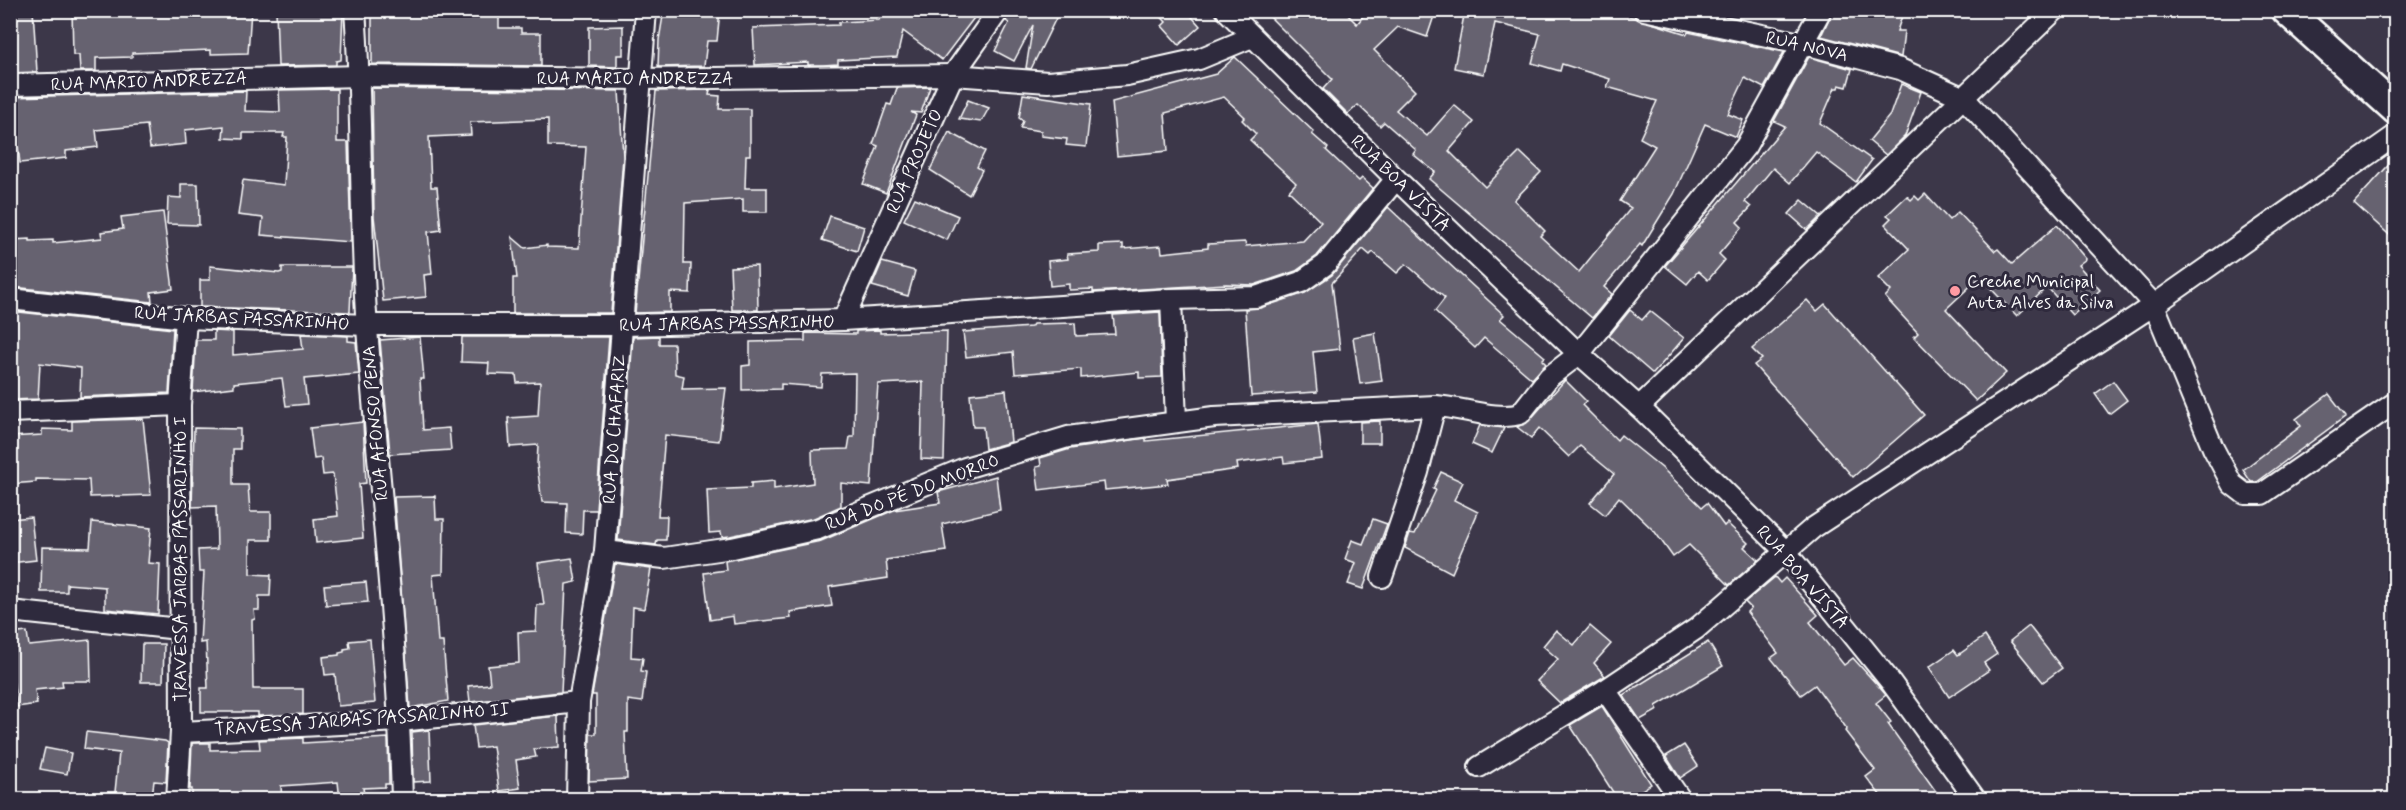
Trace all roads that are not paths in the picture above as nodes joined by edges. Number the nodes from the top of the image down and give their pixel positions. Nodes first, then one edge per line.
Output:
1 (355, 10) edge
2 (646, 10) edge
3 (999, 10) edge
4 (1226, 10) edge
5 (1644, 10) edge
6 (1821, 10) edge
7 (2055, 10) edge
8 (2286, 10) edge
9 (1252, 37) junction
10 (1805, 44) junction
11 (953, 75) junction
12 (360, 76) junction
13 (641, 79) junction
14 (10, 85) edge
15 (1964, 98) junction
16 (2396, 110) edge
17 (2396, 135) edge
18 (1396, 178) junction
19 (10, 299) edge
20 (1171, 299) junction
21 (2154, 304) junction
22 (186, 318) junction
23 (843, 320) junction
24 (367, 325) junction
25 (622, 325) junction
26 (1578, 354) junction
27 (2396, 402) edge
28 (180, 405) junction
29 (1435, 406) junction
30 (1639, 407) junction
31 (10, 412) edge
32 (1176, 421) junction
33 (605, 551) junction
34 (1786, 552) junction
35 (1382, 577) dead end
36 (10, 611) edge
37 (179, 629) junction
38 (1605, 690) junction
39 (579, 702) junction
40 (400, 721) junction
41 (181, 732) junction
42 (1479, 767) dead end
43 (177, 800) edge
44 (402, 800) edge
45 (577, 800) edge
46 (1681, 800) edge
47 (1976, 800) edge

1 - 12 street, RUA AFONSO PENA
2 - 13 street, RUA DO CHAFARIZ
3 - 11 street, RUA PROJETO
4 - 9 street, RUA BOA VISTA
5 - 10 street, RUA NOVA
6 - 10 street
7 - 15 street
8 - 16 main road
9 - 11 street, RUA MARIO ANDREZZA
9 - 18 street, RUA BOA VISTA
10 - 15 street, RUA NOVA
10 - 26 street
11 - 13 street, RUA MARIO ANDREZZA
11 - 23 street, RUA PROJETO
12 - 13 street, RUA MARIO ANDREZZA
12 - 14 street, RUA MARIO ANDREZZA
12 - 24 street, RUA AFONSO PENA
13 - 25 street, RUA DO CHAFARIZ
15 - 21 street
15 - 30 street
17 - 21 street
18 - 20 street, RUA JARBAS PASSARINHO
18 - 26 street, RUA BOA VISTA
19 - 22 street, RUA JARBAS PASSARINHO
20 - 23 street, RUA JARBAS PASSARINHO
20 - 32 street
21 - 27 street
21 - 34 street
22 - 24 street, RUA JARBAS PASSARINHO
22 - 28 street, TRAVESSA JARBAS PASSARINHO I
23 - 25 street, RUA JARBAS PASSARINHO
24 - 25 street, RUA JARBAS PASSARINHO
24 - 40 street, RUA AFONSO PENA
25 - 33 street, RUA DO CHAFARIZ
26 - 29 street, RUA DO PÉ DO MORRO
26 - 30 street, RUA BOA VISTA
28 - 31 street
28 - 37 street, TRAVESSA JARBAS PASSARINHO I
29 - 32 street, RUA DO PÉ DO MORRO
29 - 35 street
30 - 34 street, RUA BOA VISTA
32 - 33 street, RUA DO PÉ DO MORRO
33 - 39 street, RUA DO CHAFARIZ
34 - 38 street
34 - 47 street, RUA BOA VISTA
36 - 37 street
37 - 41 street, TRAVESSA JARBAS PASSARINHO I
38 - 42 street
38 - 46 street
39 - 40 street, TRAVESSA JARBAS PASSARINHO II
39 - 45 street, RUA DO CHAFARIZ
40 - 41 street, TRAVESSA JARBAS PASSARINHO II
40 - 44 street, RUA AFONSO PENA
41 - 43 street, TRAVESSA JARBAS PASSARINHO I

